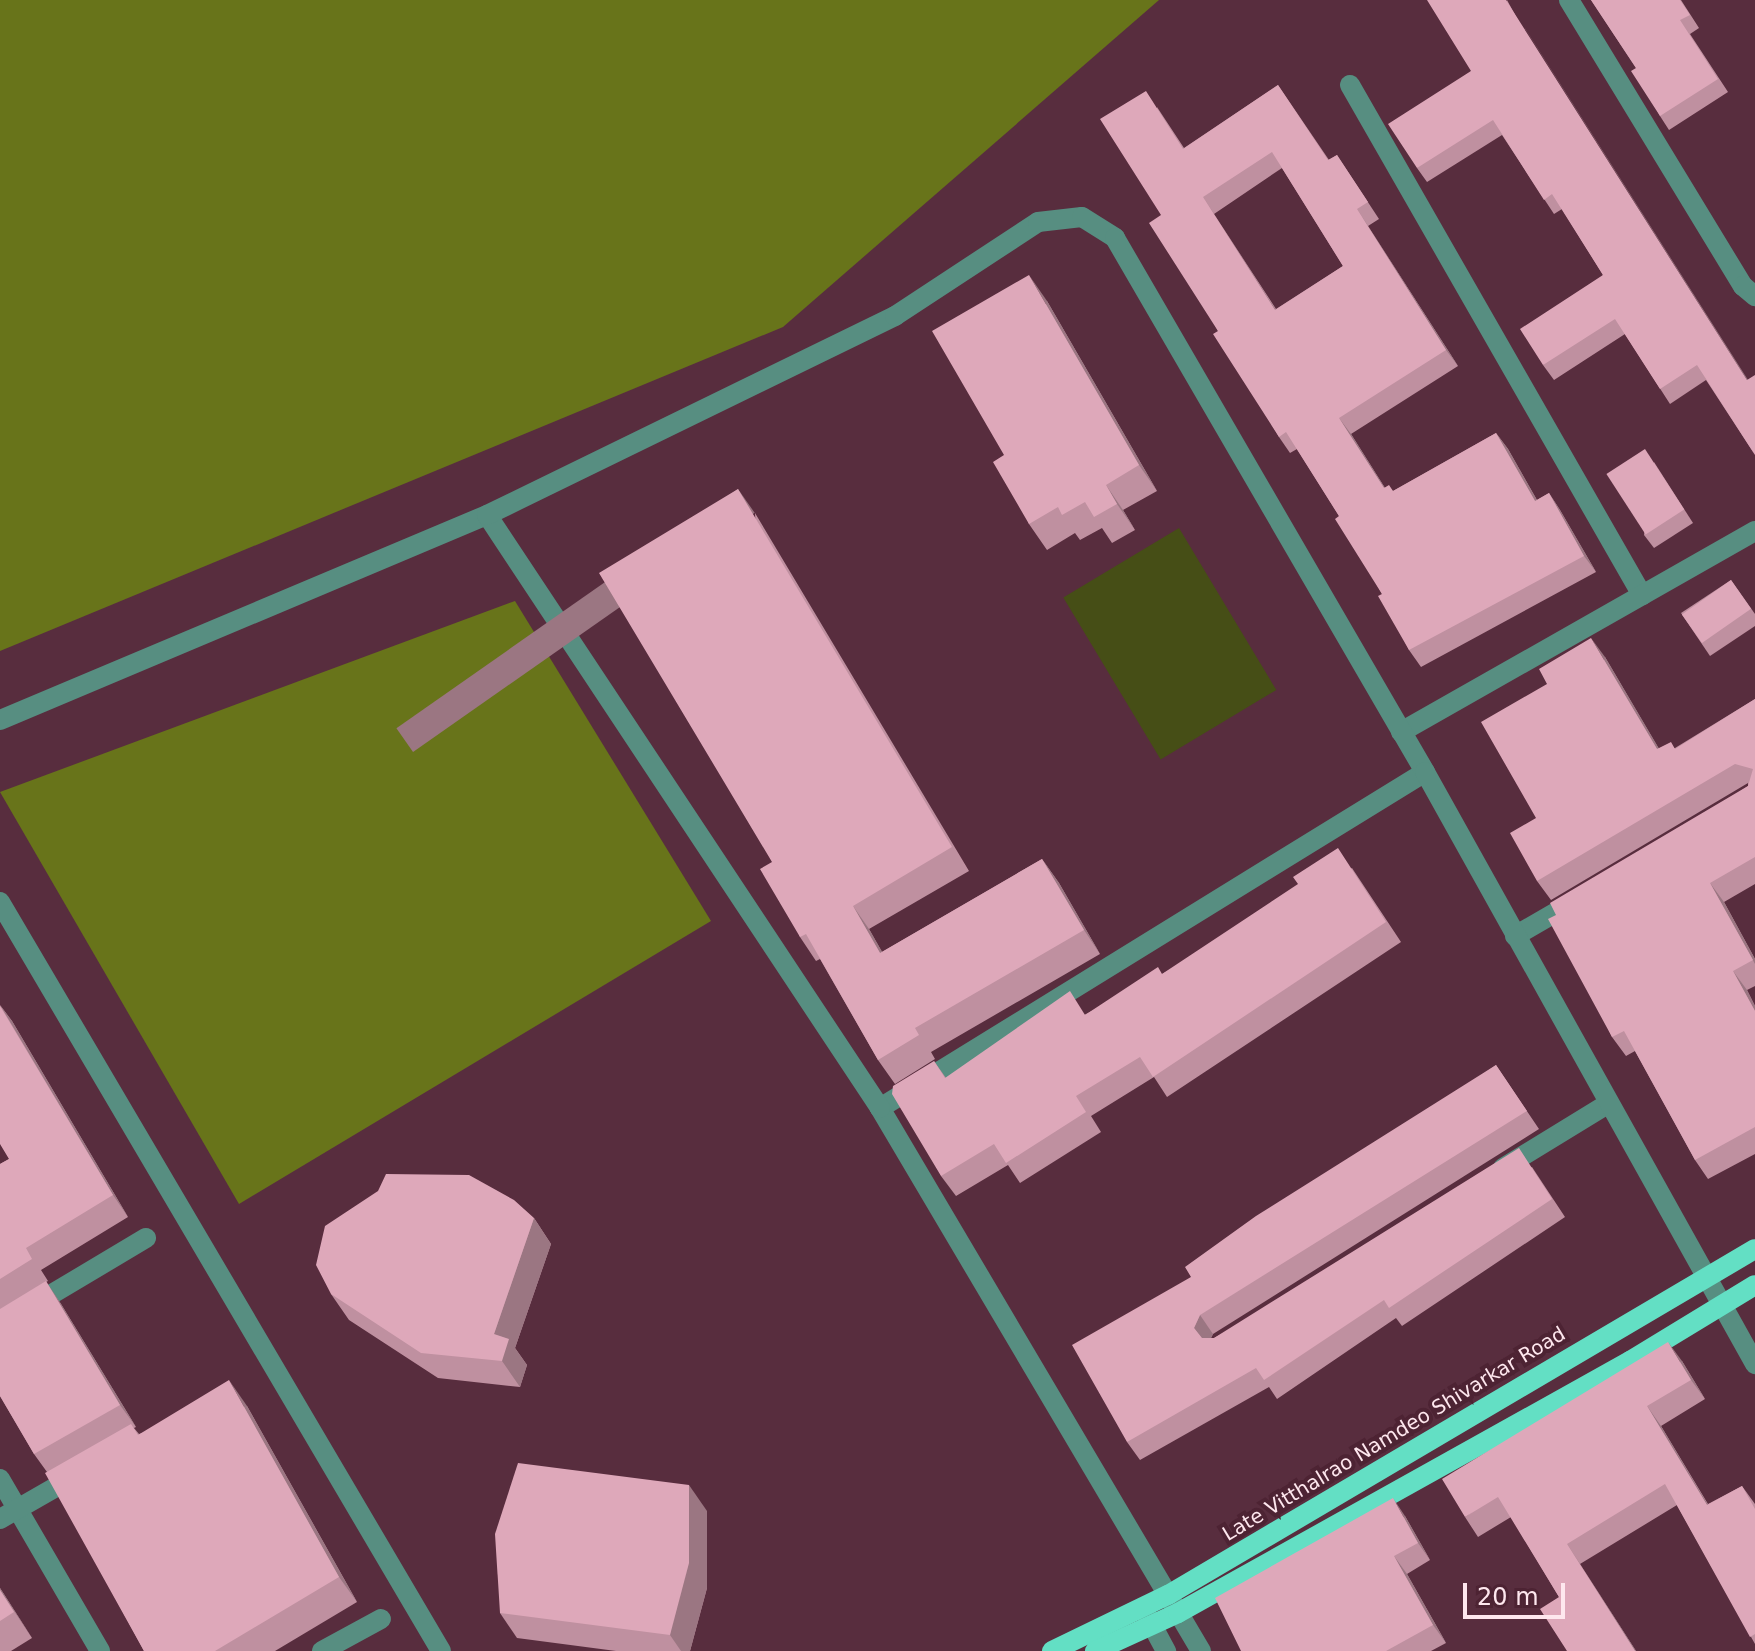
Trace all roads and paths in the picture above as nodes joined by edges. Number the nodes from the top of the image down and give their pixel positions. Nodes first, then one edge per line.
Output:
1 (1569, 0) edge
2 (1350, 85) dead end
3 (1755, 296) edge
4 (487, 515) junction
5 (1755, 531) edge
6 (1642, 595) junction
7 (0, 720) edge
8 (1401, 732) junction
9 (1425, 772) junction
10 (1595, 889) edge
11 (0, 902) edge
12 (1515, 936) junction
13 (1609, 1103) junction
14 (880, 1108) junction
15 (1490, 1175) edge
16 (146, 1238) dead end
17 (1755, 1249) edge
18 (1707, 1277) junction
19 (1755, 1285) edge
20 (1722, 1305) junction
21 (0, 1325) edge
22 (1755, 1364) edge
23 (100, 1461) edge
24 (0, 1479) edge
25 (8, 1514) edge
26 (1173, 1604) junction
27 (1146, 1615) junction
28 (381, 1619) dead end
29 (100, 1651) edge
30 (322, 1651) edge
31 (441, 1651) edge
32 (1052, 1651) edge
33 (1095, 1651) edge
34 (1166, 1651) edge
35 (1201, 1651) edge

1 - 3 street
2 - 6 street
4 - 7 street
4 - 8 street
4 - 14 street
5 - 6 street
6 - 8 street
8 - 9 street
9 - 12 street
9 - 14 street
10 - 12 street
11 - 31 street
12 - 13 street
13 - 15 street
13 - 18 street
14 - 26 street
16 - 21 street
17 - 18 main road, Late Vitthalrao Namdeo Shivarkar Road
18 - 20 street
18 - 26 main road, Late Vitthalrao Namdeo Shivarkar Road
19 - 20 main road, Late Vitthalrao Namdeo Shivarkar Road
20 - 22 street
20 - 26 main road, Late Vitthalrao Namdeo Shivarkar Road
23 - 25 street
24 - 25 street
25 - 29 street
26 - 27 main road, Late Vitthalrao Namdeo Shivarkar Road
26 - 35 street
27 - 32 main road, Late Vitthalrao Namdeo Shivarkar Road
27 - 33 main road, Late Vitthalrao Namdeo Shivarkar Road
27 - 34 street
28 - 30 street

